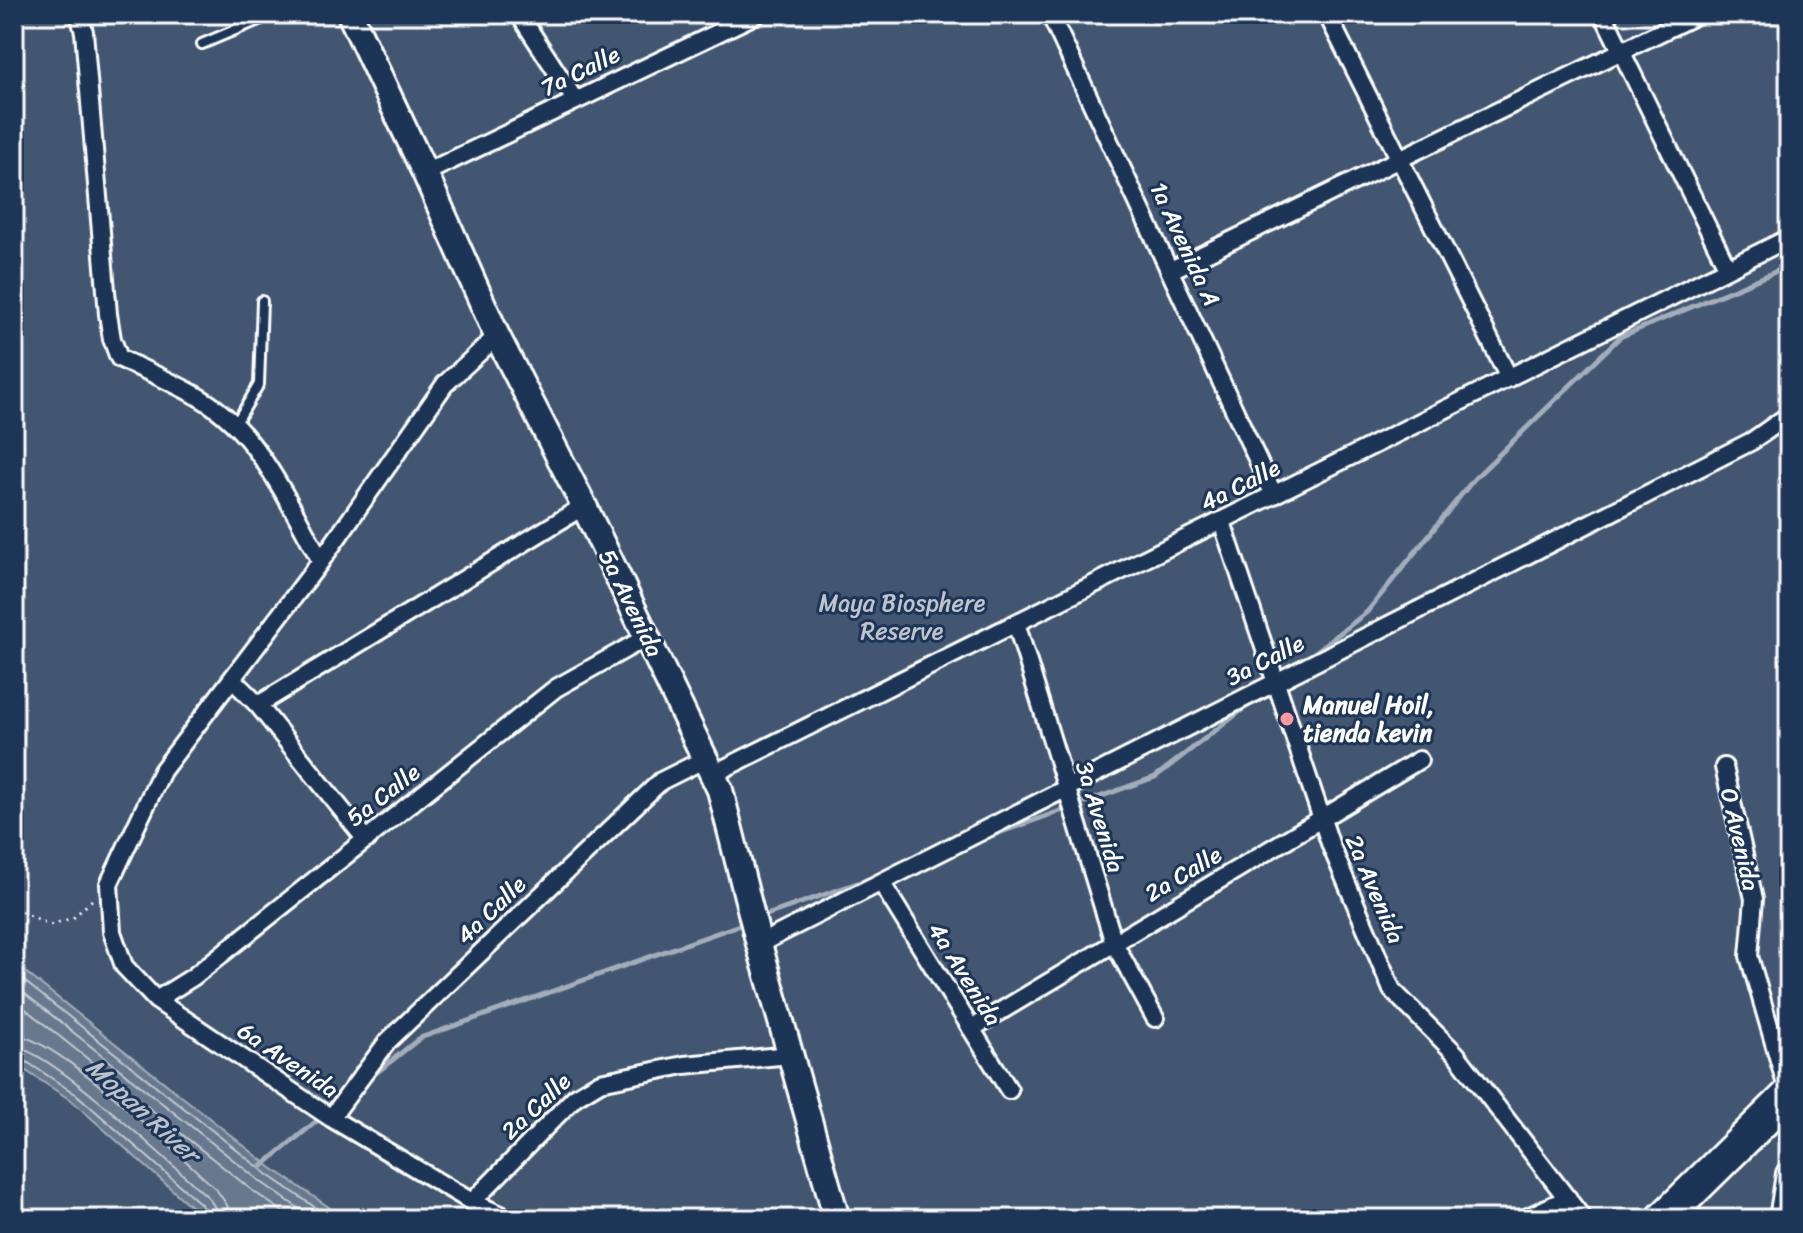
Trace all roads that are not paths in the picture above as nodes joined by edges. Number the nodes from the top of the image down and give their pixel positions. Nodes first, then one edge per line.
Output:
1 (79, 14) edge
2 (273, 14) edge
3 (350, 14) edge
4 (519, 14) edge
5 (757, 14) edge
6 (1050, 14) edge
7 (1327, 14) edge
8 (1603, 14) edge
9 (1698, 14) edge
10 (202, 44) dead end
11 (1622, 52) junction
12 (575, 100) junction
13 (1401, 160) junction
14 (425, 173) junction
15 (1789, 238) edge
16 (1727, 267) junction
17 (1171, 270) junction
18 (262, 301) dead end
19 (497, 336) junction
20 (1509, 378) junction
21 (1789, 415) edge
22 (235, 425) junction
23 (1274, 495) junction
24 (584, 506) junction
25 (1222, 522) junction
26 (321, 561) junction
27 (1016, 623) junction
28 (647, 637) junction
29 (233, 680) junction
30 (1274, 682) junction
31 (258, 705) junction
32 (1419, 760) dead end
33 (709, 767) junction
34 (1724, 767) dead end
35 (1065, 788) junction
36 (1321, 818) junction
37 (366, 840) junction
38 (881, 882) junction
39 (1114, 943) junction
40 (759, 944) junction
41 (156, 1000) junction
42 (1155, 1018) dead end
43 (971, 1029) junction
44 (791, 1055) junction
45 (1009, 1090) dead end
46 (1789, 1096) edge
47 (331, 1118) junction
48 (1789, 1174) edge
49 (1568, 1198) junction
50 (472, 1202) junction
51 (510, 1219) edge
52 (837, 1219) edge
53 (1524, 1219) edge
54 (1583, 1219) edge
55 (1663, 1219) edge
56 (1782, 1219) edge

1 - 22 street
2 - 10 lane
3 - 14 street, 5a Avenida
4 - 12 street
5 - 12 street, 7a Calle
6 - 17 street, 1a Avenida A
7 - 13 street
8 - 11 street
9 - 11 street
11 - 13 street
11 - 16 street
12 - 14 street, 7a Calle
13 - 17 street
13 - 20 street
14 - 19 street, 5a Avenida
15 - 16 street, 4a Calle
16 - 20 street, 4a Calle
17 - 23 street, 1a Avenida A
18 - 22 lane
19 - 24 street, 5a Avenida
19 - 26 street
20 - 23 street, 4a Calle
21 - 30 street, 3a Calle
22 - 26 street
23 - 25 street, 4a Calle
24 - 28 street, 5a Avenida
24 - 31 street
25 - 27 street, 4a Calle
25 - 30 street, 2a Avenida
26 - 29 street
27 - 33 street, 4a Calle
27 - 35 street, 3a Avenida
28 - 33 street, 5a Avenida
28 - 37 street, 5a Calle
29 - 31 street
29 - 41 street, 6a Avenida
30 - 35 street, 3a Calle
30 - 36 street, 2a Avenida
31 - 37 street
32 - 36 street, 2a Calle
33 - 40 street, 5a Avenida
33 - 47 street, 4a Calle
34 - 46 street, 0 Avenida
35 - 38 street, 3a Calle
35 - 39 street, 3a Avenida
36 - 39 street, 2a Calle
36 - 49 street, 2a Avenida
37 - 41 street, 5a Calle
38 - 40 street, 3a Calle
38 - 43 street, 4a Avenida
39 - 42 street, 3a Avenida
39 - 43 street, 2a Calle
40 - 44 street, 5a Avenida
41 - 47 street, 6a Avenida
43 - 45 street, 4a Avenida
44 - 50 street, 2a Calle
44 - 52 street, 5a Avenida
46 - 55 highway
47 - 50 street, 6a Avenida
48 - 56 street
49 - 53 street
49 - 54 street, 2a Avenida
50 - 51 street, 6a Avenida

